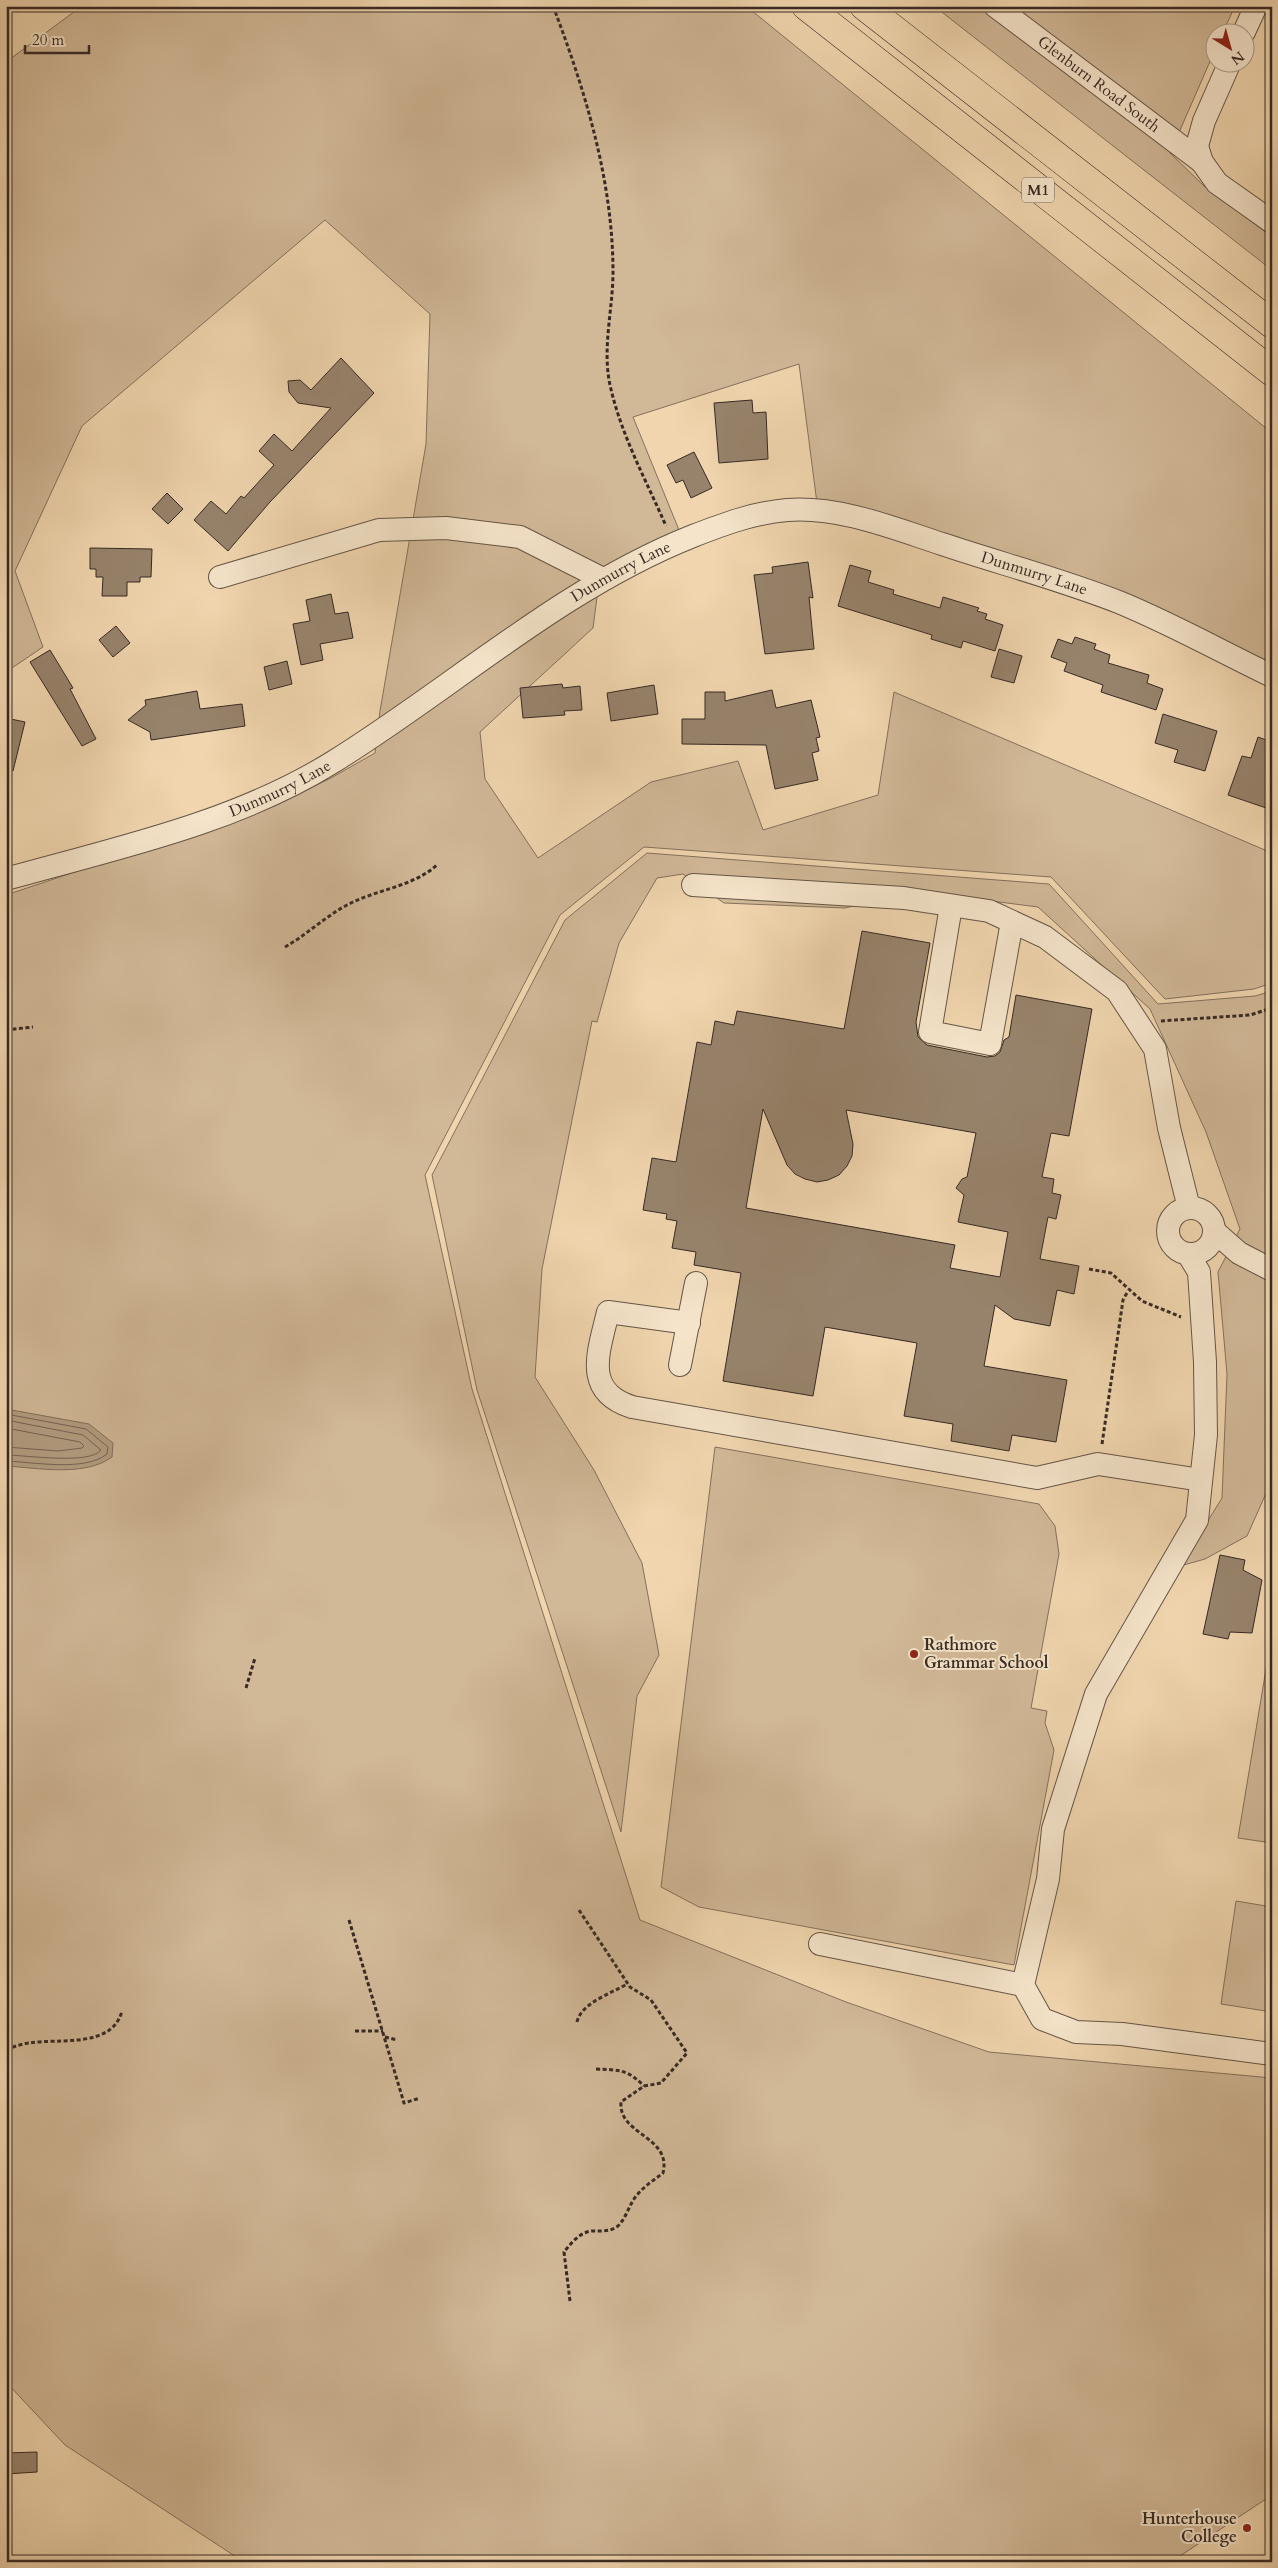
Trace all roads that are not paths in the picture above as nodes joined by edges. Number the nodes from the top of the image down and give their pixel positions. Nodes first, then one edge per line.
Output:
1 (806, 6) edge
2 (864, 6) edge
3 (995, 6) edge
4 (1256, 6) edge
5 (1249, 22) edge
6 (1226, 72) edge
7 (1202, 162) junction
8 (1272, 222) edge
9 (1272, 324) edge
10 (1272, 372) edge
11 (220, 577) dead end
12 (603, 579) junction
13 (1272, 676) edge
14 (6, 879) edge
15 (693, 885) dead end
16 (951, 906) junction
17 (1012, 922) junction
18 (1188, 1208) junction
19 (1214, 1231) junction
20 (1188, 1254) junction
21 (1272, 1270) edge
22 (696, 1283) dead end
23 (689, 1323) junction
24 (680, 1365) dead end
25 (1201, 1480) junction
26 (820, 1944) dead end
27 (1023, 1985) junction
28 (1272, 2054) edge

1 - 10 highway, M1
2 - 9 highway, M1
3 - 7 street, Glenburn Road South
4 - 5 street
6 - 7 street
7 - 8 street
11 - 12 street
12 - 13 street, Dunmurry Lane
12 - 14 street, Dunmurry Lane
15 - 16 street
16 - 17 street
16 - 17 street
17 - 18 street
18 - 19 street
18 - 20 street
19 - 20 street
19 - 21 street
20 - 25 street
22 - 23 street
23 - 24 street
23 - 25 street
25 - 27 street
26 - 27 street
27 - 28 street

